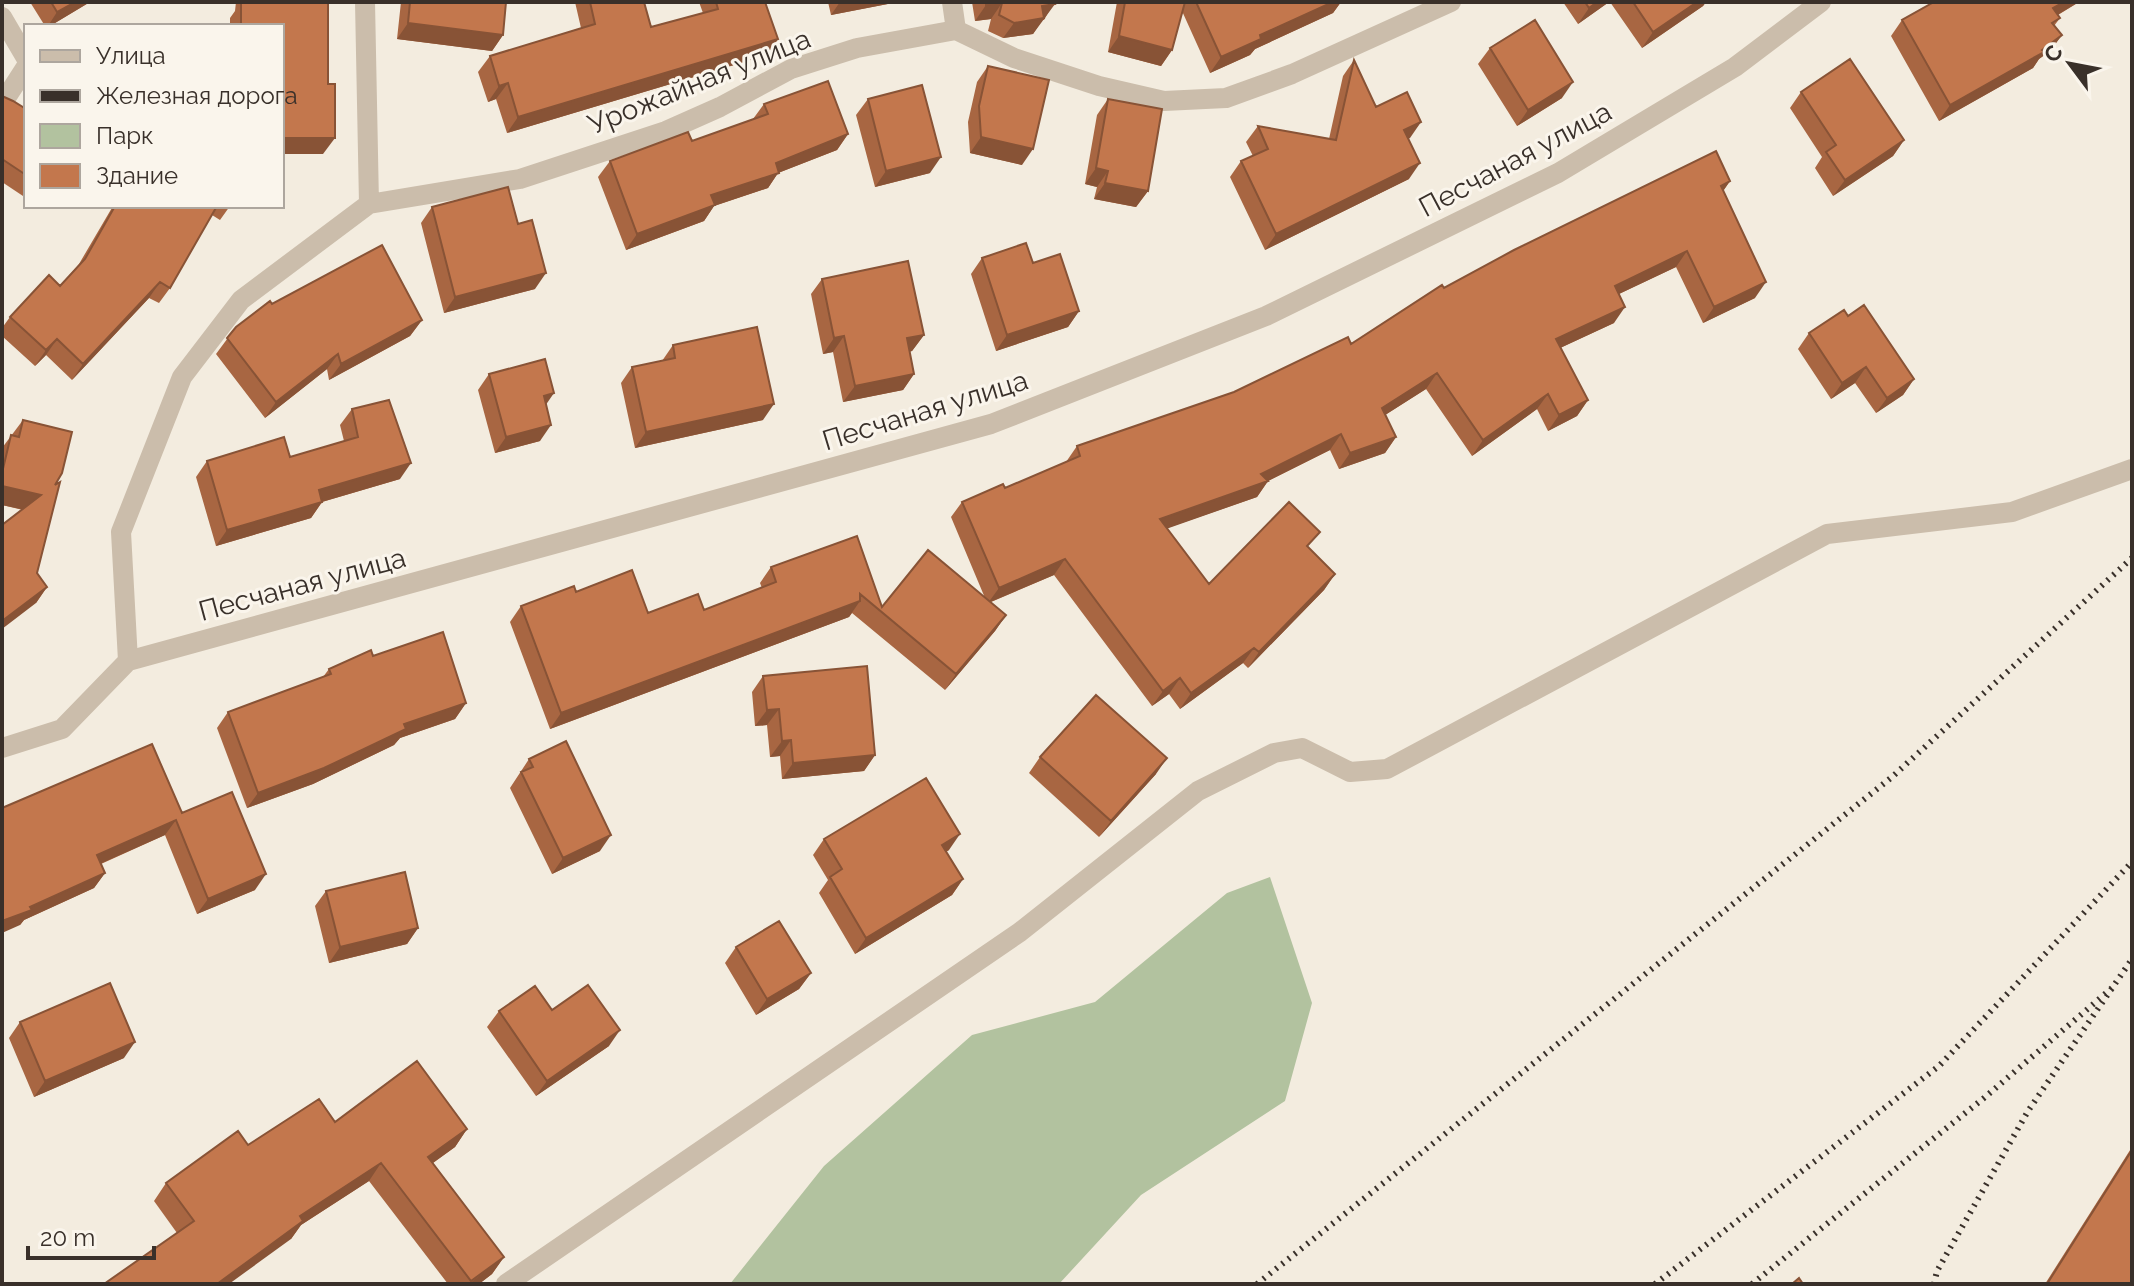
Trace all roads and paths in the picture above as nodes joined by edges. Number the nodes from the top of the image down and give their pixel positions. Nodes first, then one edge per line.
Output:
1 (365, 2) edge
2 (952, 2) edge
3 (1451, 2) edge
4 (1821, 2) edge
5 (2, 17) edge
6 (956, 30) junction
7 (24, 55) edge
8 (24, 70) edge
9 (2, 104) edge
10 (369, 204) junction
11 (2132, 469) edge
12 (128, 661) junction
13 (2, 748) edge
14 (506, 1284) edge

1 - 10 street
2 - 6 street
3 - 6 street
4 - 12 street, Песчаная улица
5 - 7 street
6 - 10 street, Урожайная улица
8 - 9 street
10 - 12 street
11 - 14 street
12 - 13 street

